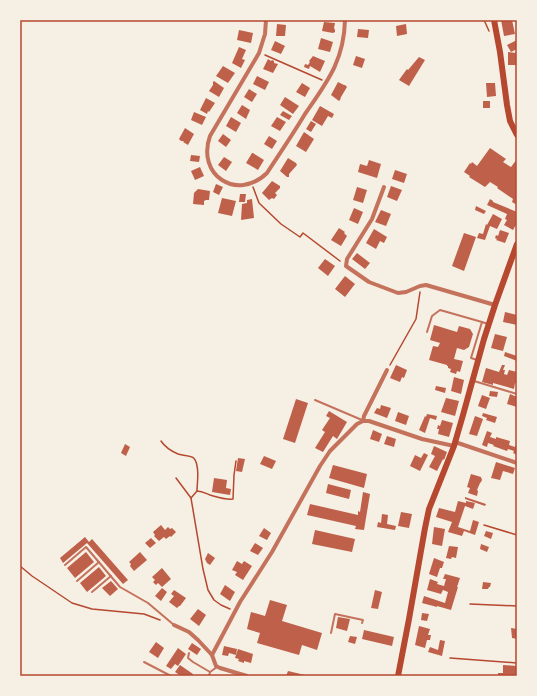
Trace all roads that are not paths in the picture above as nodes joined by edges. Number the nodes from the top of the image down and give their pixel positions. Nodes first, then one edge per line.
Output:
1 (266, 20) edge
2 (345, 20) edge
3 (494, 20) edge
4 (517, 135) edge
5 (384, 187) dead end
6 (517, 244) edge
7 (495, 305) junction
8 (486, 323) junction
9 (427, 332) dead end
10 (387, 370) road end
11 (473, 381) junction
12 (517, 394) edge
13 (315, 400) dead end
14 (363, 421) junction
15 (454, 444) junction
16 (517, 463) edge
17 (99, 562) junction
18 (65, 565) dead end
19 (111, 576) junction
20 (77, 581) dead end
21 (92, 592) dead end
22 (362, 624) dead end
23 (174, 625) joint
24 (331, 633) dead end
25 (189, 653) dead end
26 (212, 655) junction
27 (144, 662) dead end
28 (218, 667) junction
29 (210, 672) junction
30 (171, 676) edge
31 (209, 676) edge
32 (247, 676) edge
33 (398, 676) edge

1 - 2 street
3 - 4 main road
5 - 7 street
6 - 7 main road
7 - 8 main road
8 - 9 lane
8 - 11 main road
10 - 14 street
11 - 12 lane
11 - 15 main road
13 - 14 lane
14 - 15 street
14 - 26 street
15 - 16 street
15 - 33 main road
17 - 18 lane
17 - 19 lane
17 - 20 lane
19 - 21 lane
19 - 23 lane
22 - 24 lane
23 - 26 street
25 - 29 lane
26 - 28 street
27 - 30 lane
28 - 29 lane
28 - 32 street
29 - 31 lane

